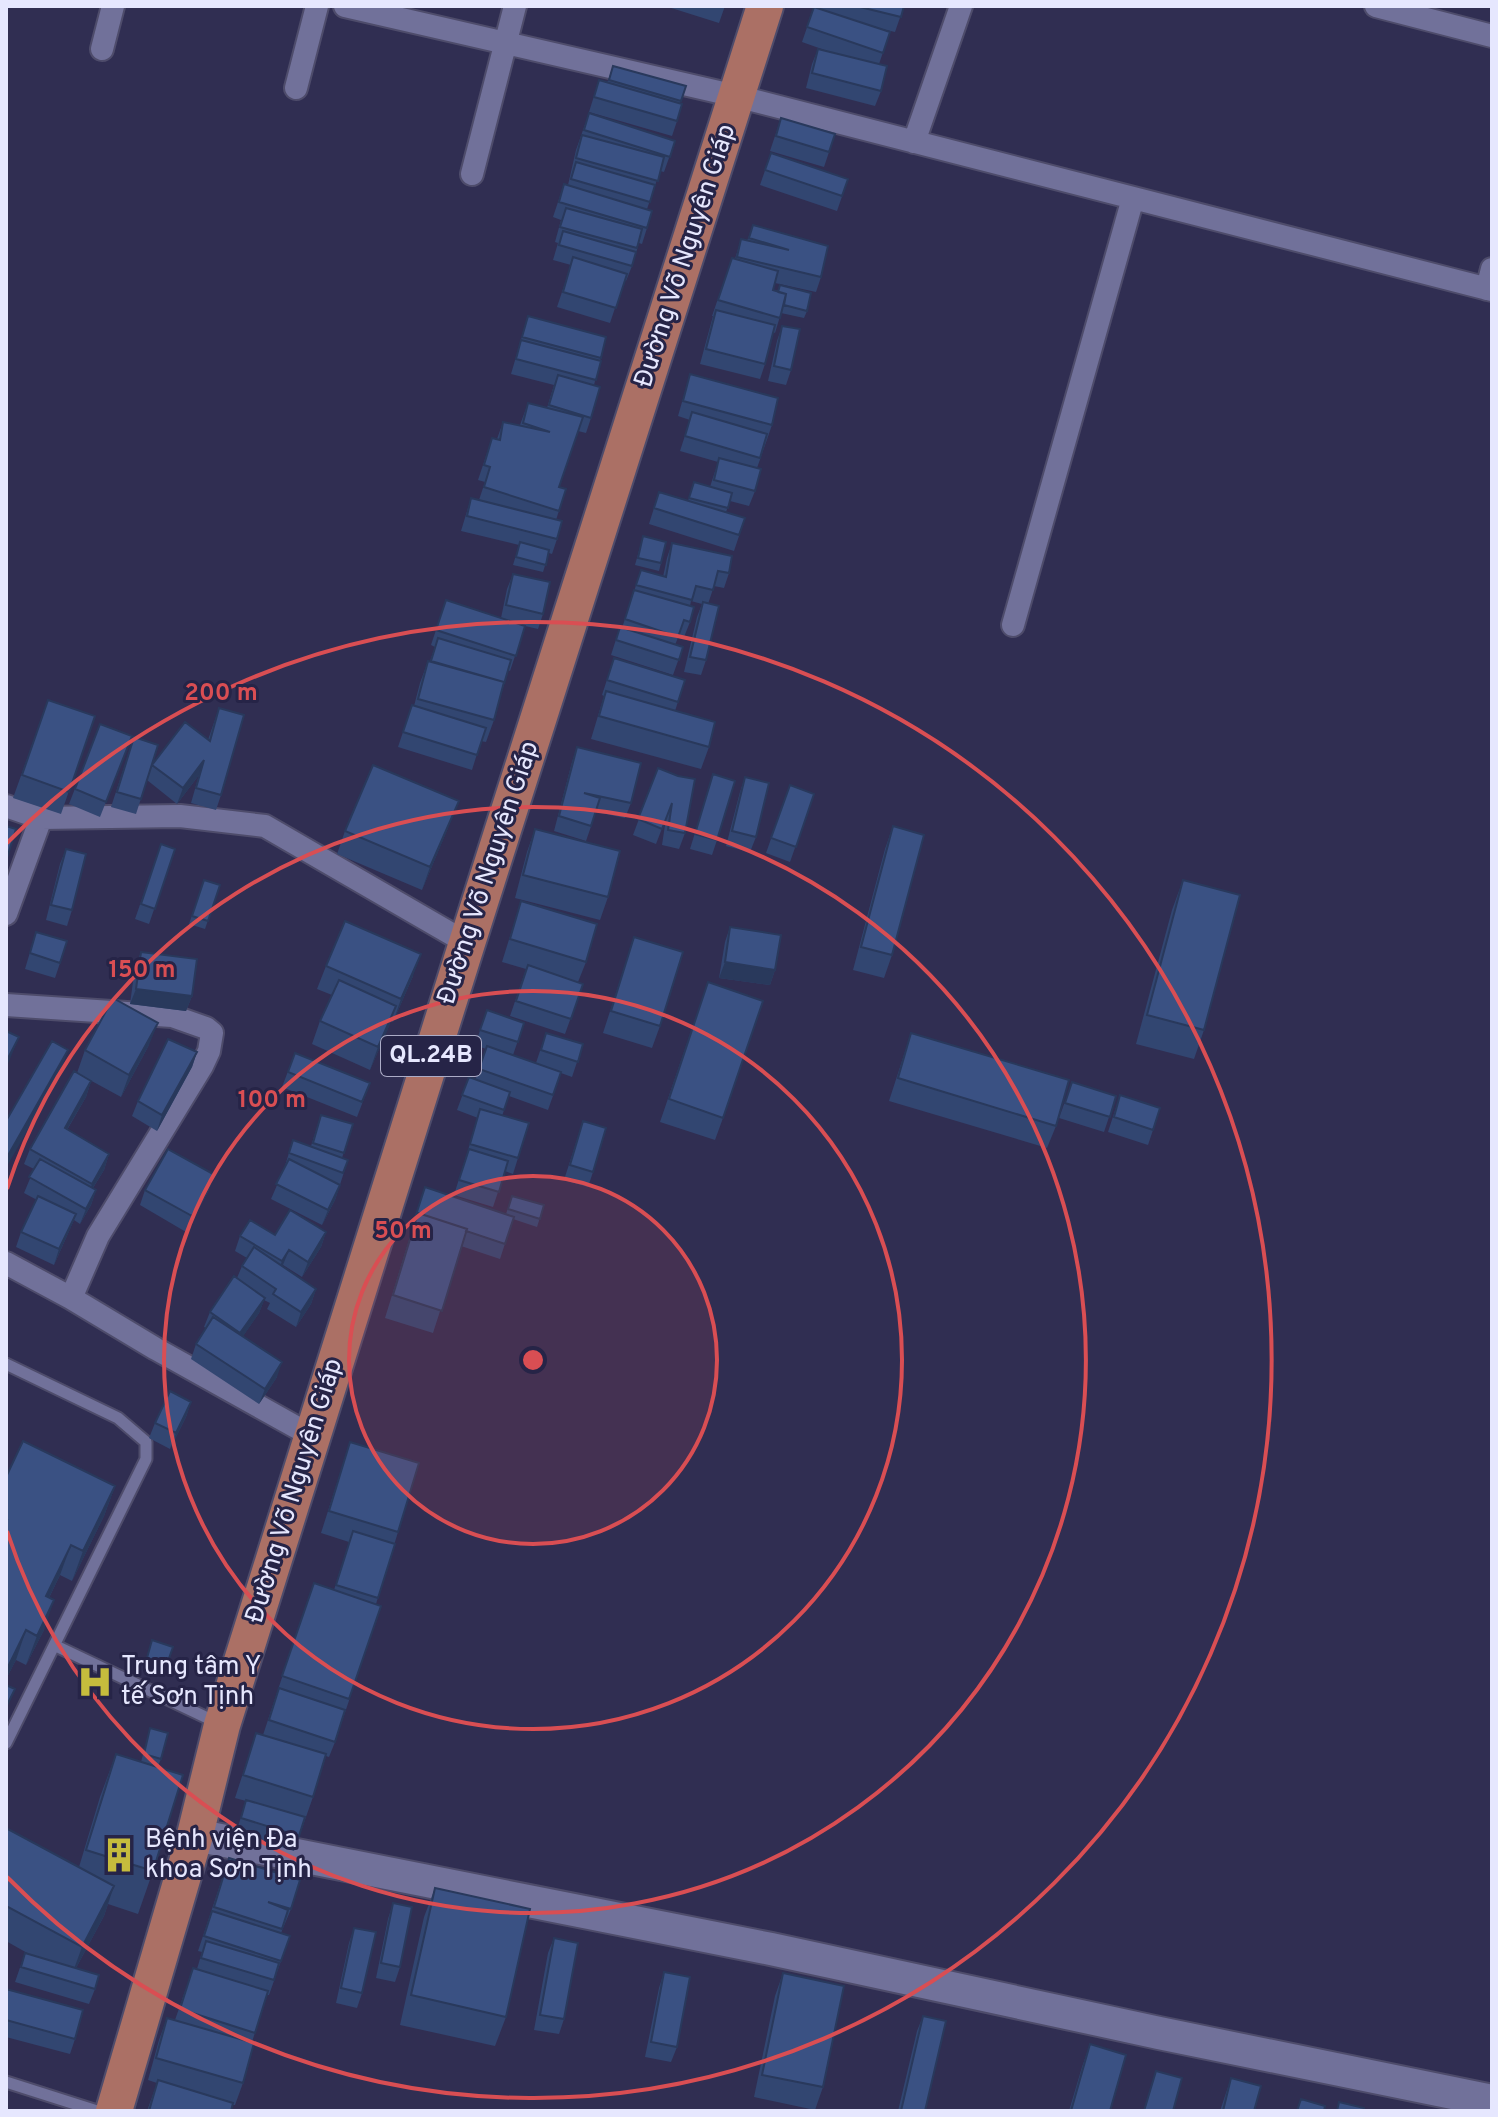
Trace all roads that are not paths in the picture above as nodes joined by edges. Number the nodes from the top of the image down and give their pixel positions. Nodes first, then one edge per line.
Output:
1 (113, 6) edge
2 (317, 6) edge
3 (345, 6) edge
4 (515, 6) edge
5 (765, 6) edge
6 (961, 6) edge
7 (1376, 6) edge
8 (1492, 36) edge
9 (506, 43) junction
10 (102, 49) dead end
11 (296, 88) dead end
12 (736, 96) junction
13 (914, 142) junction
14 (472, 174) dead end
15 (1133, 198) junction
16 (1490, 283) edge
17 (1013, 625) dead end
18 (6, 806) edge
19 (41, 818) junction
20 (6, 914) edge
21 (467, 943) junction
22 (6, 1005) edge
23 (6, 1263) edge
24 (71, 1298) junction
25 (8, 1369) edge
26 (312, 1436) junction
27 (56, 1646) junction
28 (222, 1725) junction
29 (6, 1743) edge
30 (195, 1835) junction
31 (6, 2082) edge
32 (1492, 2101) edge
33 (97, 2111) edge
34 (114, 2111) edge

1 - 10 street
2 - 11 street
3 - 9 street
4 - 9 street
5 - 12 main road, Đường Võ Nguyên Giáp / QL.24B
6 - 13 street
7 - 8 street
9 - 12 street
9 - 14 street
12 - 13 street
12 - 21 main road, Đường Võ Nguyên Giáp / QL.24B
13 - 15 street
15 - 16 street
15 - 17 street
18 - 19 street
19 - 20 street
19 - 21 street
21 - 26 main road, Đường Võ Nguyên Giáp / QL.24B
22 - 24 street
23 - 24 street
24 - 26 street
25 - 27 lane
26 - 28 main road, Đường Võ Nguyên Giáp / QL.24B
27 - 28 lane
27 - 29 lane
28 - 30 main road, Đường Võ Nguyên Giáp / QL.24B
30 - 32 street
30 - 34 main road, Đường Võ Nguyên Giáp / QL.24B
31 - 33 lane

